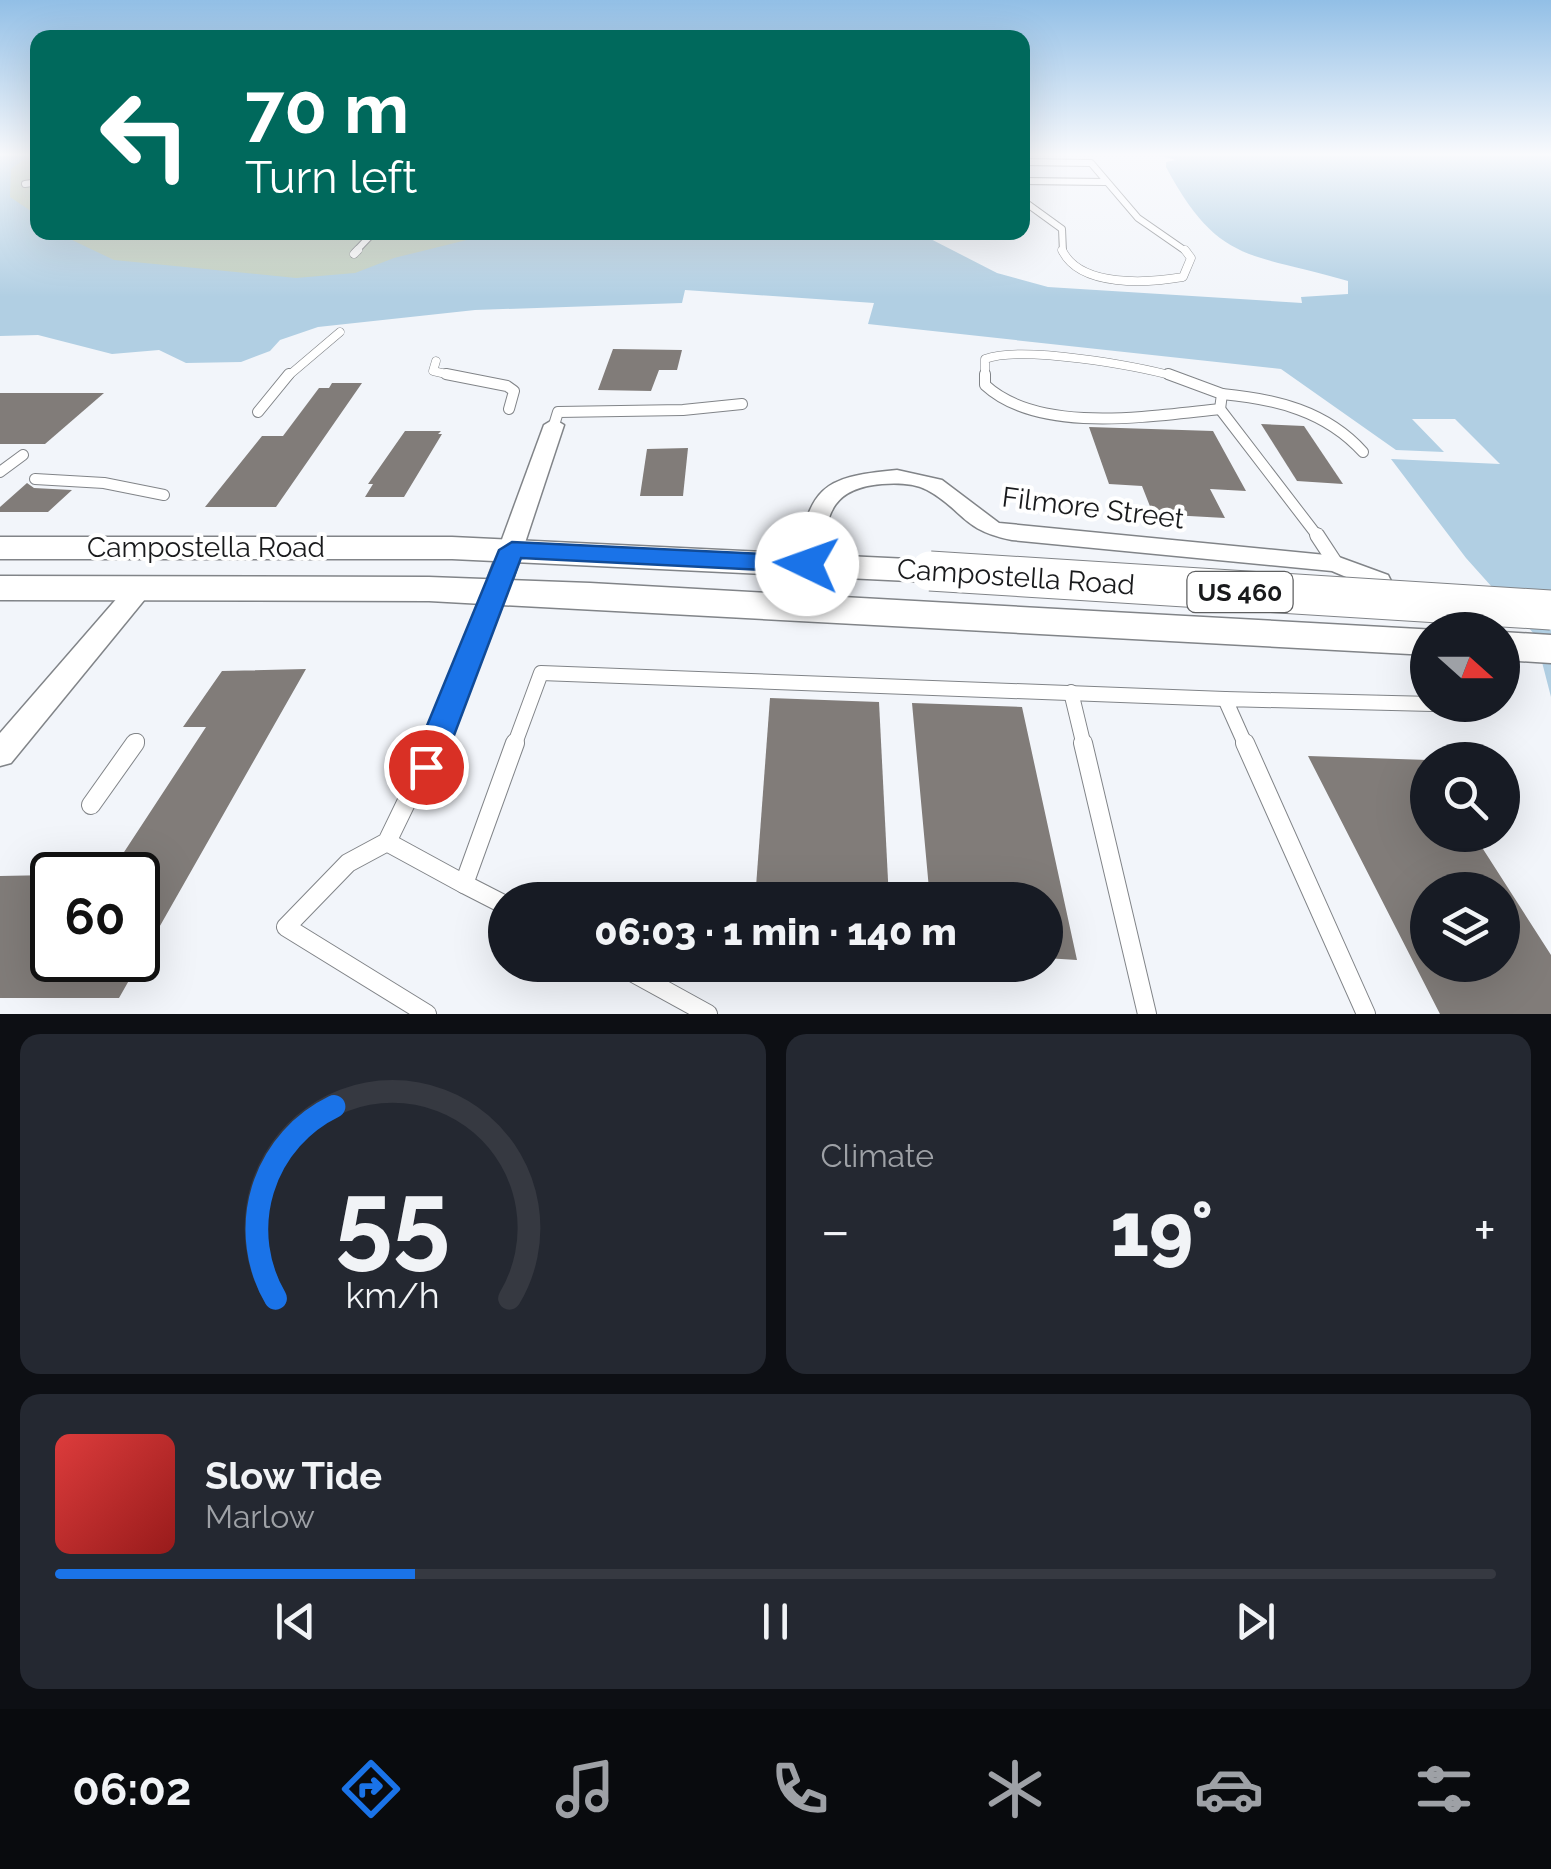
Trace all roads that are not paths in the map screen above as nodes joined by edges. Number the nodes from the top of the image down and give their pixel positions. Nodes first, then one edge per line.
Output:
1 (1124, 202) edge
2 (1030, 206) edge
3 (367, 240) edge
4 (354, 254) dead end
5 (340, 332) dead end
6 (436, 361) dead end
7 (1222, 394) junction
8 (742, 404) dead end
9 (509, 409) dead end
10 (1220, 410) junction
11 (258, 412) dead end
12 (554, 425) joint
13 (1363, 452) dead end
14 (23, 455) dead end
15 (0, 472) edge
16 (35, 479) dead end
17 (164, 495) dead end
18 (0, 548) edge
19 (512, 550) junction
20 (807, 564) junction
21 (1336, 564) junction
22 (1380, 582) joint
23 (141, 587) junction
24 (0, 588) edge
25 (496, 592) junction
26 (1551, 610) edge
27 (1410, 616) edge
28 (1410, 630) edge
29 (1520, 647) edge
30 (1551, 649) edge
31 (1071, 692) junction
32 (1225, 699) junction
33 (1410, 703) edge
34 (136, 741) dead end
35 (0, 754) edge
36 (92, 805) dead end
37 (387, 842) junction
38 (464, 884) junction
39 (488, 896) edge
40 (650, 982) edge
41 (428, 1014) edge
42 (708, 1014) edge
43 (1147, 1014) edge
44 (1366, 1014) edge

1 - 2 lane
3 - 4 lane
5 - 11 lane
6 - 9 lane
7 - 10 lane
7 - 10 lane
7 - 13 lane
8 - 12 lane
10 - 21 lane
12 - 19 street
14 - 15 lane
16 - 17 lane
18 - 19 main road, Campostella Road / US 460
19 - 20 main road, Campostella Road / US 460
19 - 25 street
20 - 21 street, Filmore Street
20 - 26 main road, Campostella Road / US 460, bridge
21 - 22 street, Filmore Street
22 - 27 lane
23 - 24 main road, Campostella Road / US 460
23 - 25 main road, Campostella Road / US 460
23 - 35 street
25 - 28 main road, Campostella Road / US 460
25 - 37 lane
29 - 30 main road
31 - 32 lane
31 - 38 lane
31 - 43 lane
32 - 33 lane
32 - 44 lane
34 - 36 lane
37 - 38 lane
37 - 41 lane
38 - 39 lane
40 - 42 lane

